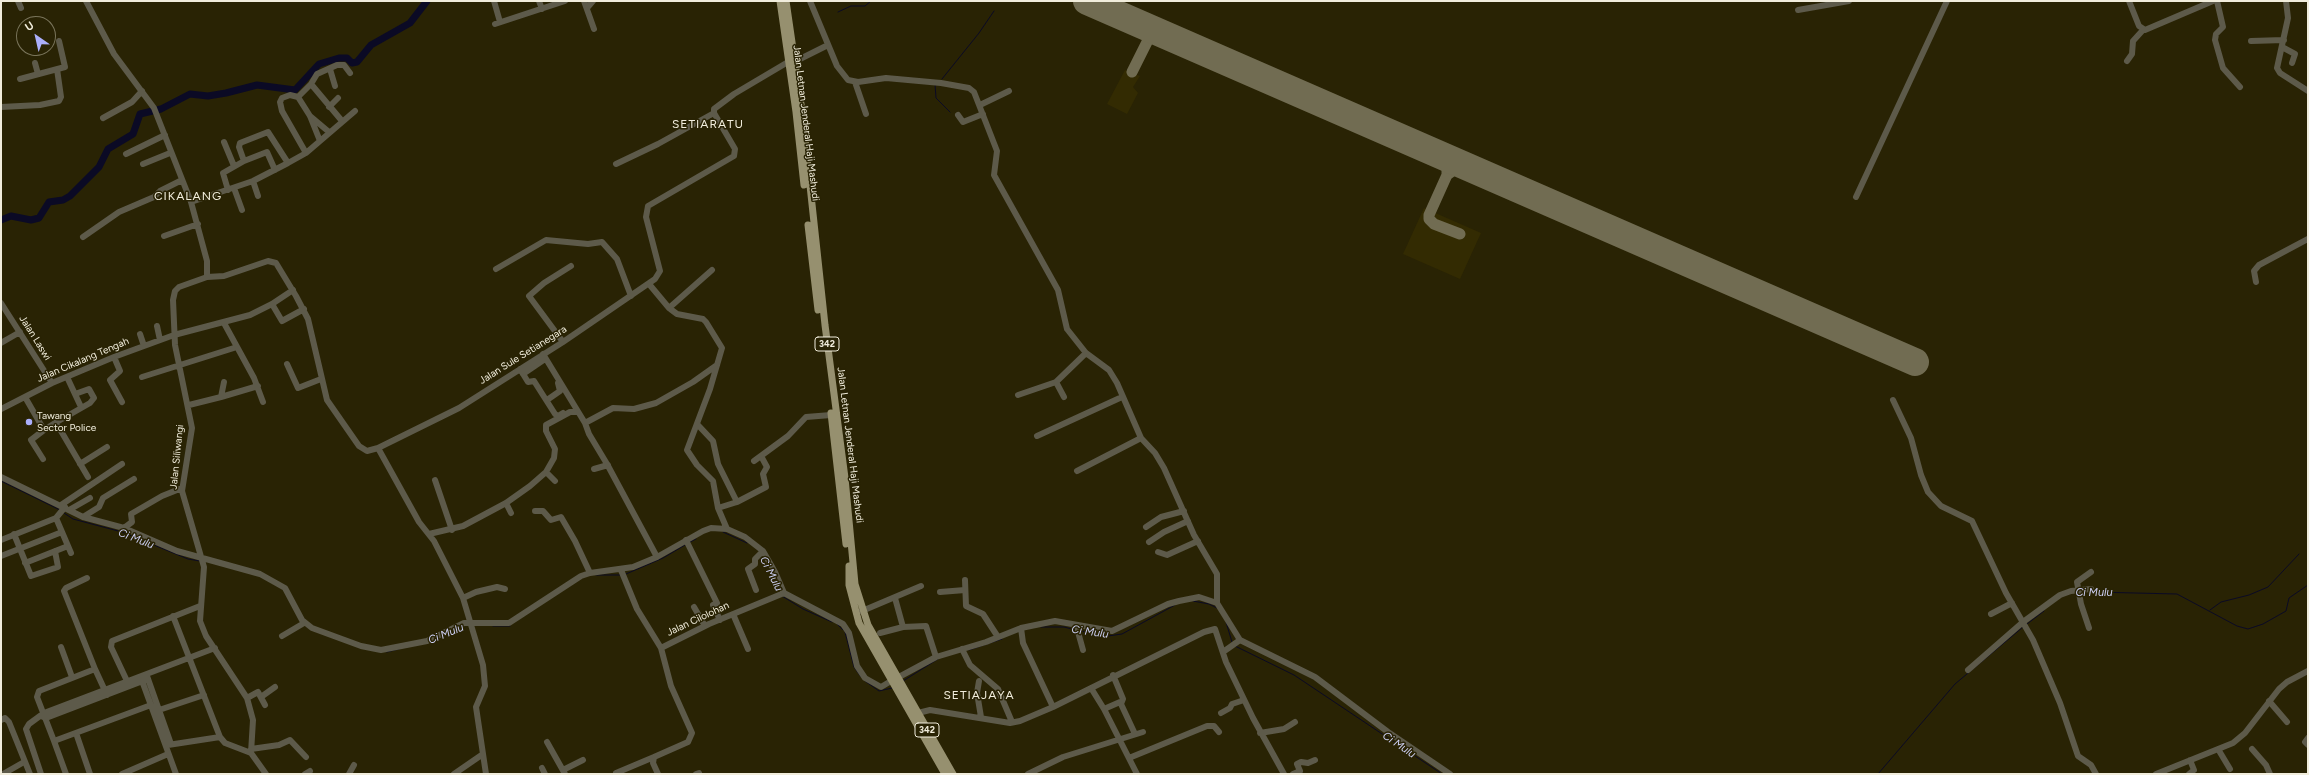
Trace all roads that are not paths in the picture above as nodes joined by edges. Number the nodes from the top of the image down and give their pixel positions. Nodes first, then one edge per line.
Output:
1 (18, 1) edge
2 (86, 1) edge
3 (494, 1) edge
4 (539, 1) edge
5 (564, 1) edge
6 (584, 1) edge
7 (593, 1) edge
8 (780, 1) edge
9 (786, 1) edge
10 (810, 1) edge
11 (1850, 1) edge
12 (1947, 1) edge
13 (2129, 1) edge
14 (2212, 1) edge
15 (2216, 1) edge
16 (2286, 1) edge
17 (21, 8) dead end
18 (587, 8) junction
19 (542, 9) junction
20 (1798, 10) dead end
21 (785, 14) junction
22 (594, 29) dead end
23 (2143, 30) junction
24 (2284, 40) junction
25 (59, 41) dead end
26 (2251, 41) dead end
27 (828, 45) junction
28 (2282, 47) junction
29 (2127, 61) dead end
30 (791, 62) junction
31 (36, 63) dead end
32 (2292, 63) dead end
33 (330, 68) junction
34 (57, 69) junction
35 (350, 73) dead end
36 (38, 74) junction
37 (20, 79) dead end
38 (855, 82) junction
39 (311, 84) junction
40 (335, 86) dead end
41 (2240, 87) dead end
42 (142, 91) junction
43 (2308, 91) edge
44 (1009, 92) dead end
45 (298, 97) junction
46 (338, 98) dead end
47 (980, 104) junction
48 (329, 106) junction
49 (1, 107) edge
50 (355, 111) dead end
51 (799, 112) junction
52 (714, 113) junction
53 (866, 114) dead end
54 (983, 114) junction
55 (310, 116) junction
56 (958, 116) dead end
57 (103, 118) dead end
58 (342, 121) junction
59 (329, 132) junction
60 (164, 135) junction
61 (320, 141) junction
62 (224, 142) dead end
63 (279, 147) junction
64 (267, 152) junction
65 (170, 153) junction
66 (306, 153) junction
67 (126, 154) dead end
68 (244, 161) junction
69 (288, 163) junction
70 (143, 164) dead end
71 (616, 164) dead end
72 (234, 166) junction
73 (274, 170) junction
74 (182, 180) junction
75 (252, 181) junction
76 (231, 189) junction
77 (258, 196) dead end
78 (1856, 197) dead end
79 (191, 202) junction
80 (242, 210) dead end
81 (198, 224) junction
82 (164, 236) dead end
83 (83, 237) dead end
84 (2308, 239) edge
85 (571, 266) dead end
86 (496, 269) dead end
87 (712, 270) dead end
88 (207, 277) junction
89 (2256, 282) dead end
90 (650, 284) junction
91 (293, 290) junction
92 (631, 296) junction
93 (1, 303) edge
94 (272, 304) junction
95 (670, 308) junction
96 (304, 309) junction
97 (224, 323) junction
98 (157, 326) dead end
99 (20, 332) junction
100 (140, 334) dead end
101 (174, 335) junction
102 (160, 340) junction
103 (563, 342) junction
104 (1, 343) edge
105 (144, 346) junction
106 (237, 347) junction
107 (1086, 353) junction
108 (544, 356) junction
109 (114, 357) junction
110 (287, 364) dead end
111 (717, 365) junction
112 (180, 366) junction
113 (550, 370) dead end
114 (521, 372) junction
115 (67, 377) junction
116 (142, 377) dead end
117 (321, 379) junction
118 (224, 382) dead end
119 (1056, 382) junction
120 (52, 383) junction
121 (258, 386) junction
122 (75, 394) junction
123 (1018, 395) dead end
124 (221, 396) junction
125 (25, 397) junction
126 (1064, 397) dead end
127 (1122, 397) junction
128 (547, 400) junction
129 (1893, 400) dead end
130 (122, 402) dead end
131 (263, 402) dead end
132 (189, 405) junction
133 (81, 407) junction
134 (1, 409) edge
135 (569, 409) dead end
136 (578, 412) junction
137 (831, 415) junction
138 (55, 423) junction
139 (585, 423) junction
140 (697, 424) junction
141 (834, 427) junction
142 (44, 430) junction
143 (1037, 436) dead end
144 (1141, 438) junction
145 (107, 447) dead end
146 (378, 448) junction
147 (761, 456) junction
148 (43, 459) dead end
149 (754, 461) dead end
150 (80, 464) junction
151 (122, 464) dead end
152 (608, 465) junction
153 (594, 469) dead end
154 (1077, 471) dead end
155 (546, 472) junction
156 (1, 477) edge
157 (88, 477) dead end
158 (134, 479) dead end
159 (435, 480) dead end
160 (555, 481) dead end
161 (182, 488) junction
162 (90, 498) dead end
163 (737, 502) junction
164 (506, 504) junction
165 (64, 508) junction
166 (718, 508) junction
167 (535, 511) dead end
168 (1184, 512) junction
169 (511, 513) dead end
170 (58, 517) junction
171 (83, 517) junction
172 (1188, 521) junction
173 (124, 528) junction
174 (1146, 528) dead end
175 (727, 529) junction
176 (452, 530) junction
177 (62, 532) junction
178 (14, 534) junction
179 (429, 534) junction
180 (1, 540) edge
181 (1198, 541) junction
182 (687, 542) junction
183 (1149, 542) dead end
184 (68, 546) junction
185 (19, 549) junction
186 (55, 551) junction
187 (1158, 552) dead end
188 (71, 553) dead end
189 (761, 553) junction
190 (1, 556) edge
191 (656, 557) junction
192 (202, 558) junction
193 (25, 563) junction
194 (2091, 572) dead end
195 (590, 573) junction
196 (622, 574) junction
197 (87, 578) dead end
198 (965, 580) dead end
199 (921, 586) dead end
200 (505, 588) dead end
201 (2091, 589) dead end
202 (756, 590) dead end
203 (965, 590) junction
204 (2078, 590) junction
205 (940, 592) dead end
206 (782, 595) junction
207 (463, 598) junction
208 (895, 598) junction
209 (1217, 603) junction
210 (2012, 603) junction
211 (200, 606) junction
212 (694, 607) dead end
213 (862, 611) junction
214 (734, 614) junction
215 (1991, 614) dead end
216 (173, 616) junction
217 (720, 620) junction
218 (303, 624) junction
219 (471, 624) junction
220 (705, 626) junction
221 (2025, 626) junction
222 (903, 627) junction
223 (2089, 628) dead end
224 (1078, 629) junction
225 (1021, 632) junction
226 (880, 633) dead end
227 (282, 636) dead end
228 (1000, 636) junction
229 (1240, 640) junction
230 (61, 647) dead end
231 (215, 648) junction
232 (661, 648) junction
233 (748, 649) dead end
234 (1083, 650) dead end
235 (1226, 650) junction
236 (962, 651) junction
237 (936, 656) junction
238 (882, 657) junction
239 (190, 658) junction
240 (95, 669) junction
241 (1968, 670) dead end
242 (2308, 672) edge
243 (1113, 675) junction
244 (72, 677) junction
245 (144, 678) junction
246 (894, 680) junction
247 (127, 681) junction
248 (980, 681) dead end
249 (275, 687) dead end
250 (898, 688) junction
251 (1091, 688) junction
252 (105, 692) junction
253 (204, 694) junction
254 (261, 697) junction
255 (247, 698) junction
256 (1244, 700) junction
257 (2269, 701) junction
258 (1120, 702) junction
259 (151, 705) junction
260 (266, 705) dead end
261 (1053, 707) junction
262 (1104, 708) junction
263 (160, 710) junction
264 (154, 712) junction
265 (918, 713) junction
266 (1221, 713) dead end
267 (44, 716) junction
268 (981, 717) junction
269 (1, 720) edge
270 (1012, 722) junction
271 (1295, 722) dead end
272 (2287, 722) dead end
273 (26, 727) junction
274 (16, 730) dead end
275 (1143, 732) dead end
276 (1219, 732) dead end
277 (76, 733) junction
278 (1260, 733) junction
279 (1135, 734) junction
280 (220, 737) junction
281 (2308, 738) edge
282 (54, 741) junction
283 (1119, 741) junction
284 (547, 742) dead end
285 (168, 744) junction
286 (2308, 745) edge
287 (2218, 749) junction
288 (2252, 750) dead end
289 (251, 751) junction
290 (168, 754) junction
291 (483, 754) junction
292 (306, 757) dead end
293 (654, 757) junction
294 (1129, 758) junction
295 (583, 760) dead end
296 (1315, 760) dead end
297 (2190, 760) junction
298 (24, 762) junction
299 (354, 765) dead end
300 (2230, 769) dead end
301 (2194, 771) edge
302 (564, 772) edge
303 (616, 773) dead end
304 (2, 774) edge
305 (30, 774) edge
306 (41, 774) edge
307 (66, 774) edge
308 (90, 774) edge
309 (122, 774) edge
310 (176, 774) edge
311 (266, 774) edge
312 (349, 774) edge
313 (454, 774) edge
314 (486, 774) edge
315 (658, 774) edge
316 (945, 774) edge
317 (953, 774) edge
318 (1028, 774) edge
319 (1137, 774) edge
320 (1284, 774) edge
321 (1293, 774) edge
322 (1450, 774) edge
323 (2096, 774) edge
324 (2156, 774) edge
325 (2270, 774) edge

1 - 17 street
2 - 42 street
3 - 19 street
4 - 19 street
5 - 19 street
6 - 18 street
7 - 18 street
8 - 21 main road, Jalan Letnan Jenderal Haji Mashudi / 342
9 - 21 main road, Jalan Letnan Jenderal Haji Mashudi / 342
10 - 27 street
11 - 20 street
12 - 78 street
13 - 23 street
14 - 23 street
15 - 41 street
16 - 24 street
18 - 22 street
21 - 30 main road, Jalan Letnan Jenderal Haji Mashudi / 342
23 - 29 street
24 - 26 street
24 - 28 street
25 - 34 street
27 - 30 street
27 - 38 street
28 - 32 street
28 - 43 street
30 - 51 main road, Jalan Letnan Jenderal Haji Mashudi / 342
30 - 52 street
31 - 36 street
33 - 35 street
33 - 39 street
33 - 40 street
34 - 36 street
34 - 49 street
36 - 37 street
38 - 47 street
38 - 53 street
39 - 45 street
39 - 48 street
42 - 57 street
42 - 60 street
44 - 47 street
45 - 55 street
45 - 66 street
46 - 48 street
47 - 54 street
48 - 58 street
50 - 58 street
51 - 137 main road, Jalan Letnan Jenderal Haji Mashudi / 342
51 - 141 main road, Jalan Letnan Jenderal Haji Mashudi / 342
52 - 71 street
52 - 90 street, Jalan Sule Setianegara
54 - 56 street
54 - 107 street
55 - 59 street
55 - 61 street
58 - 59 street
59 - 61 street
60 - 65 street
60 - 67 street
61 - 66 street
62 - 72 street
63 - 64 street
63 - 68 street
63 - 69 street
64 - 68 street
64 - 73 street
65 - 70 street
65 - 74 street
66 - 69 street
68 - 72 street
69 - 73 street
72 - 76 street
73 - 75 street
74 - 79 street
74 - 83 street
75 - 76 street
75 - 77 street
76 - 79 street
76 - 80 street
79 - 81 street
81 - 82 street
81 - 88 street
84 - 89 street
85 - 103 street
86 - 92 street
87 - 95 street
88 - 91 street
88 - 101 street, Jalan Siliwangi
90 - 92 street, Jalan Sule Setianegara
90 - 95 street
91 - 94 street, Jalan Cikalang Tengah
91 - 96 street
92 - 103 street, Jalan Sule Setianegara
93 - 99 street, Jalan Laswi
94 - 96 street
94 - 97 street, Jalan Cikalang Tengah
95 - 111 street
96 - 117 street
97 - 101 street, Jalan Cikalang Tengah
97 - 106 street
98 - 102 street
99 - 104 street
99 - 120 street, Jalan Laswi
100 - 105 street
101 - 102 street, Jalan Cikalang Tengah
101 - 112 street, Jalan Siliwangi
102 - 105 street, Jalan Cikalang Tengah
103 - 108 street, Jalan Sule Setianegara
105 - 109 street, Jalan Cikalang Tengah
106 - 112 street
106 - 121 street
107 - 119 street
107 - 127 street
108 - 114 street, Jalan Sule Setianegara
108 - 136 street
109 - 115 street, Jalan Cikalang Tengah
109 - 130 street
110 - 117 street
111 - 139 street
111 - 140 street
112 - 116 street
112 - 132 street, Jalan Siliwangi
113 - 128 street
114 - 128 street
114 - 146 street, Jalan Sule Setianegara
115 - 120 street, Jalan Cikalang Tengah
115 - 122 street
117 - 146 street
118 - 124 street
119 - 123 street
119 - 126 street
120 - 125 street, Jalan Cikalang Tengah
121 - 124 street
121 - 131 street
122 - 133 street
122 - 133 street
124 - 132 street
125 - 134 street, Jalan Cikalang Tengah
125 - 142 street
127 - 143 street
127 - 144 street
128 - 135 street
129 - 210 street
132 - 161 street, Jalan Siliwangi
133 - 138 street
136 - 139 street
136 - 155 street
137 - 141 main road, Jalan Letnan Jenderal Haji Mashudi / 342
137 - 147 street
138 - 142 street
138 - 150 street
139 - 152 street
140 - 163 street
140 - 166 street
141 - 213 main road, Jalan Letnan Jenderal Haji Mashudi / 342
141 - 238 main road, Jalan Letnan Jenderal Haji Mashudi / 342
142 - 148 street
144 - 154 street
144 - 168 street
145 - 150 street
146 - 179 street
147 - 149 street
147 - 163 street
150 - 157 street
151 - 165 street
152 - 153 street
152 - 191 street
155 - 160 street
155 - 164 street
156 - 165 street
158 - 171 street
159 - 176 street
161 - 173 street
161 - 192 street, Jalan Siliwangi
162 - 165 street
163 - 166 street
164 - 169 street
164 - 176 street
165 - 170 street
165 - 171 street
166 - 175 street
167 - 195 street
168 - 172 street
168 - 174 street
170 - 177 street
170 - 178 street
171 - 173 street
172 - 181 street
172 - 183 street
173 - 192 street
175 - 182 street
175 - 189 street
176 - 179 street
177 - 184 street
177 - 185 street
178 - 180 street
178 - 185 street
179 - 207 street
181 - 187 street
181 - 209 street
182 - 191 street
182 - 217 street
184 - 186 street
184 - 188 street
185 - 190 street
185 - 193 street
186 - 193 street
186 - 193 street
189 - 202 street
189 - 206 street
191 - 196 street
192 - 211 street, Jalan Siliwangi
192 - 218 street
194 - 204 street
195 - 196 street
195 - 219 street
196 - 232 street
197 - 240 street
198 - 203 street
199 - 208 street
200 - 207 street
201 - 204 street
203 - 205 street
203 - 228 street
204 - 221 street
204 - 223 street
206 - 214 street, Jalan Cilolohan
206 - 246 street
207 - 219 street
208 - 213 street
208 - 222 street
209 - 224 street
209 - 229 street
210 - 215 street
210 - 221 street
211 - 216 street
211 - 231 street, Jalan Siliwangi
212 - 220 street
213 - 238 main road, Jalan Letnan Jenderal Haji Mashudi / 342
214 - 217 street, Jalan Cilolohan
214 - 233 street
216 - 239 street
216 - 247 street
217 - 220 street, Jalan Cilolohan
218 - 219 street
218 - 227 street
219 - 291 street
220 - 232 street, Jalan Cilolohan
221 - 241 street
221 - 323 street
222 - 226 street
222 - 237 street
224 - 225 street
224 - 234 street
225 - 228 street
225 - 261 street
228 - 236 street
229 - 235 street
229 - 322 street
230 - 244 street
231 - 239 street
231 - 255 street, Jalan Siliwangi
232 - 293 street, Jalan Cilolohan
235 - 243 street
235 - 256 street
236 - 237 street
236 - 270 street
237 - 246 street
238 - 246 main road, Jalan Letnan Jenderal Haji Mashudi / 342
239 - 245 street
239 - 253 street
240 - 244 street
240 - 252 street
242 - 257 street
243 - 251 street
243 - 258 street
244 - 267 street
245 - 247 street
245 - 252 street
245 - 259 street
245 - 263 street
246 - 250 main road, Jalan Letnan Jenderal Haji Mashudi / 342
247 - 252 street
248 - 268 street
249 - 254 street
250 - 265 main road, Jalan Letnan Jenderal Haji Mashudi / 342
250 - 316 main road, Jalan Letnan Jenderal Haji Mashudi / 342
251 - 261 street
251 - 262 street
252 - 267 street
253 - 263 street
253 - 280 street
254 - 255 street
254 - 260 street
255 - 289 street, Jalan Siliwangi
256 - 266 street
256 - 278 street
257 - 272 street
257 - 287 street
258 - 262 street
258 - 279 street
259 - 264 street
259 - 277 street
261 - 270 street
262 - 283 street
263 - 264 street
263 - 285 street
264 - 285 street
265 - 268 street
265 - 317 main road, Jalan Letnan Jenderal Haji Mashudi / 342
267 - 273 street
267 - 282 street
268 - 270 street
269 - 298 street
271 - 278 street
273 - 274 street
273 - 306 street
275 - 279 street
276 - 294 street
277 - 282 street
277 - 308 street
278 - 320 street
279 - 283 street
280 - 285 street
280 - 289 street
281 - 286 street
282 - 307 street
283 - 294 street
283 - 318 street
284 - 302 street
285 - 290 street
287 - 297 street
287 - 300 street
288 - 325 street
289 - 292 street
289 - 311 street
290 - 309 street
290 - 310 street
291 - 313 street
291 - 314 street
293 - 303 street
293 - 315 street
294 - 319 street
295 - 302 street
296 - 321 street
297 - 301 street
297 - 324 street
298 - 304 street
298 - 305 street
299 - 312 street

